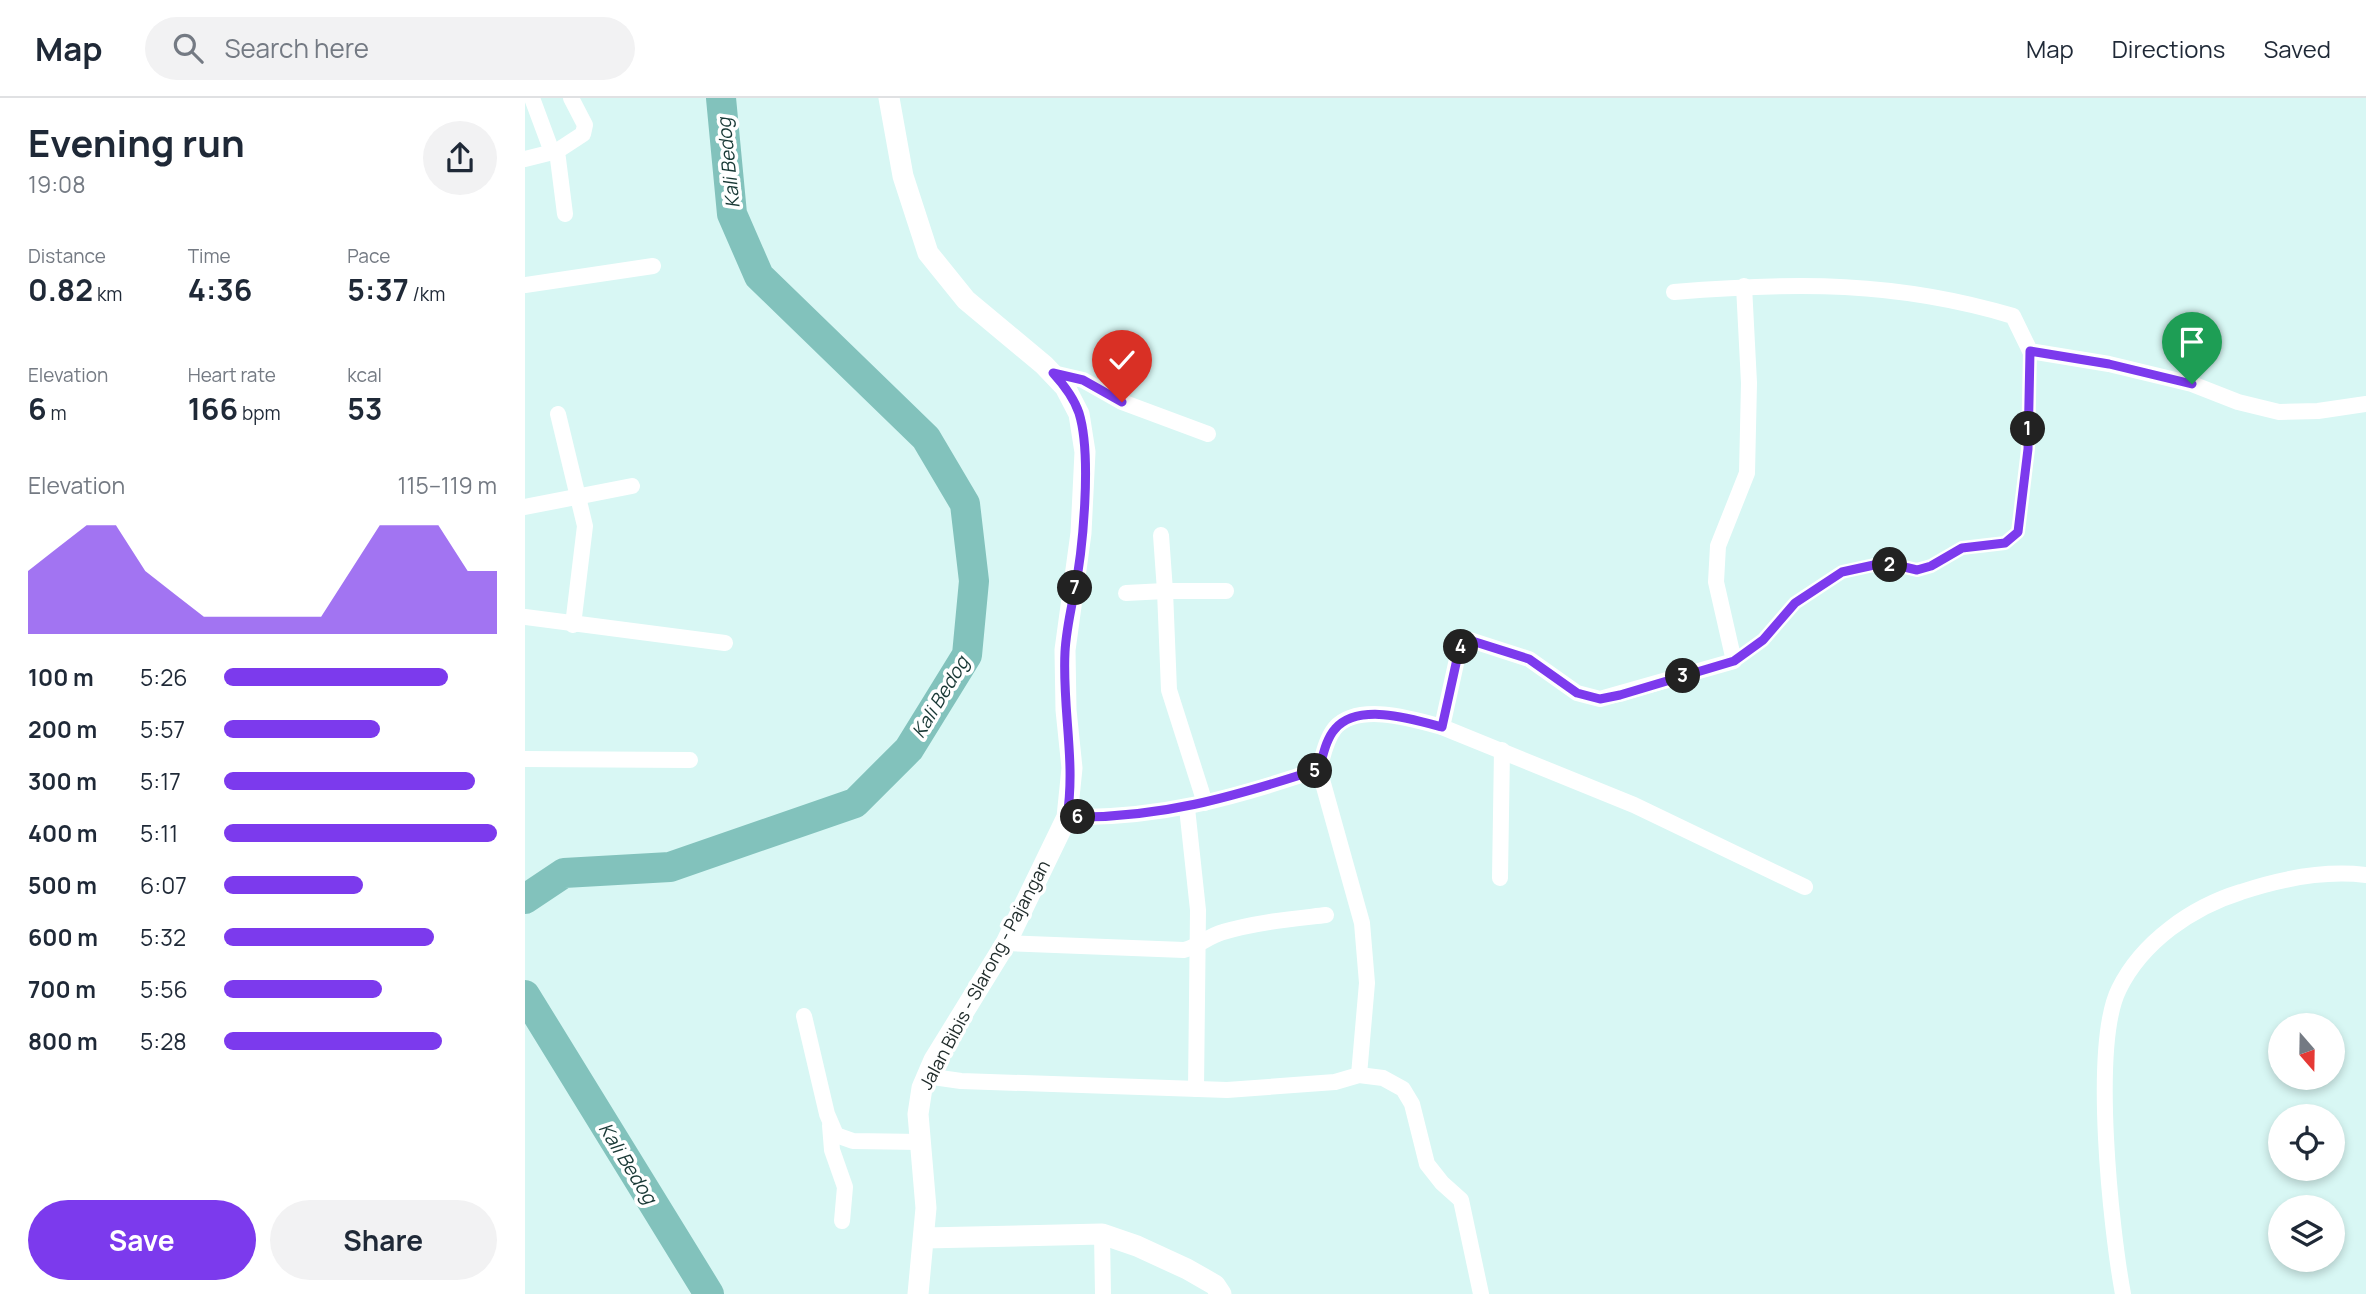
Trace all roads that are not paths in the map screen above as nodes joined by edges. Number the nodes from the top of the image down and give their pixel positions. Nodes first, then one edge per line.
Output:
1 (532, 98) edge
2 (571, 98) edge
3 (889, 98) edge
4 (554, 152) junction
5 (525, 159) edge
6 (565, 214) dead end
7 (653, 266) dead end
8 (525, 285) edge
9 (1744, 286) junction
10 (1674, 292) dead end
11 (2030, 351) junction
12 (1053, 373) junction
13 (2366, 404) edge
14 (558, 414) dead end
15 (1208, 434) dead end
16 (632, 486) dead end
17 (578, 495) junction
18 (525, 507) edge
19 (1161, 535) dead end
20 (1165, 591) junction
21 (1226, 591) dead end
22 (1126, 593) dead end
23 (525, 617) edge
24 (573, 625) junction
25 (725, 643) dead end
26 (1734, 661) junction
27 (1442, 727) junction
28 (1502, 750) junction
29 (525, 759) edge
30 (690, 761) dead end
31 (1319, 769) junction
32 (1205, 803) junction
33 (1187, 808) junction
34 (1067, 817) junction
35 (2366, 875) edge
36 (1500, 878) dead end
37 (1805, 887) dead end
38 (1326, 915) dead end
39 (1006, 943) junction
40 (1196, 946) junction
41 (804, 1016) dead end
42 (1359, 1075) junction
43 (926, 1076) junction
44 (1196, 1089) junction
45 (830, 1125) junction
46 (921, 1142) junction
47 (842, 1221) dead end
48 (1102, 1234) junction
49 (924, 1238) junction
50 (918, 1294) edge
51 (1104, 1294) edge
52 (1221, 1294) edge
53 (1481, 1294) edge
54 (2123, 1294) edge

1 - 4 street
2 - 4 street
3 - 12 main road, Jalan Bibis - Slarong - Pajangan
4 - 5 street
4 - 6 street
7 - 8 street
9 - 10 street
9 - 11 street
9 - 26 street
11 - 13 street
11 - 26 lane
12 - 15 street
12 - 34 main road, Jalan Bibis - Slarong - Pajangan
14 - 17 street
16 - 17 street
17 - 18 street
17 - 24 street
19 - 20 street
20 - 21 street
20 - 22 street
20 - 32 street
23 - 24 street
24 - 25 street
26 - 27 street
27 - 28 street
27 - 31 street
28 - 36 street
28 - 37 street
29 - 30 street
31 - 32 street
31 - 42 street
32 - 33 street
33 - 34 street
33 - 40 street
34 - 39 main road, Jalan Bibis - Slarong - Pajangan
35 - 54 street
38 - 40 street
39 - 40 street
39 - 43 main road, Jalan Bibis - Slarong - Pajangan
40 - 44 street
41 - 45 street
42 - 44 street
42 - 53 street
43 - 44 street
43 - 46 main road, Jalan Bibis - Slarong - Pajangan
45 - 46 street
45 - 47 street
46 - 49 main road, Jalan Bibis - Slarong - Pajangan
48 - 49 main road
48 - 51 street
48 - 52 main road
49 - 50 main road, Jalan Bibis - Slarong - Pajangan

